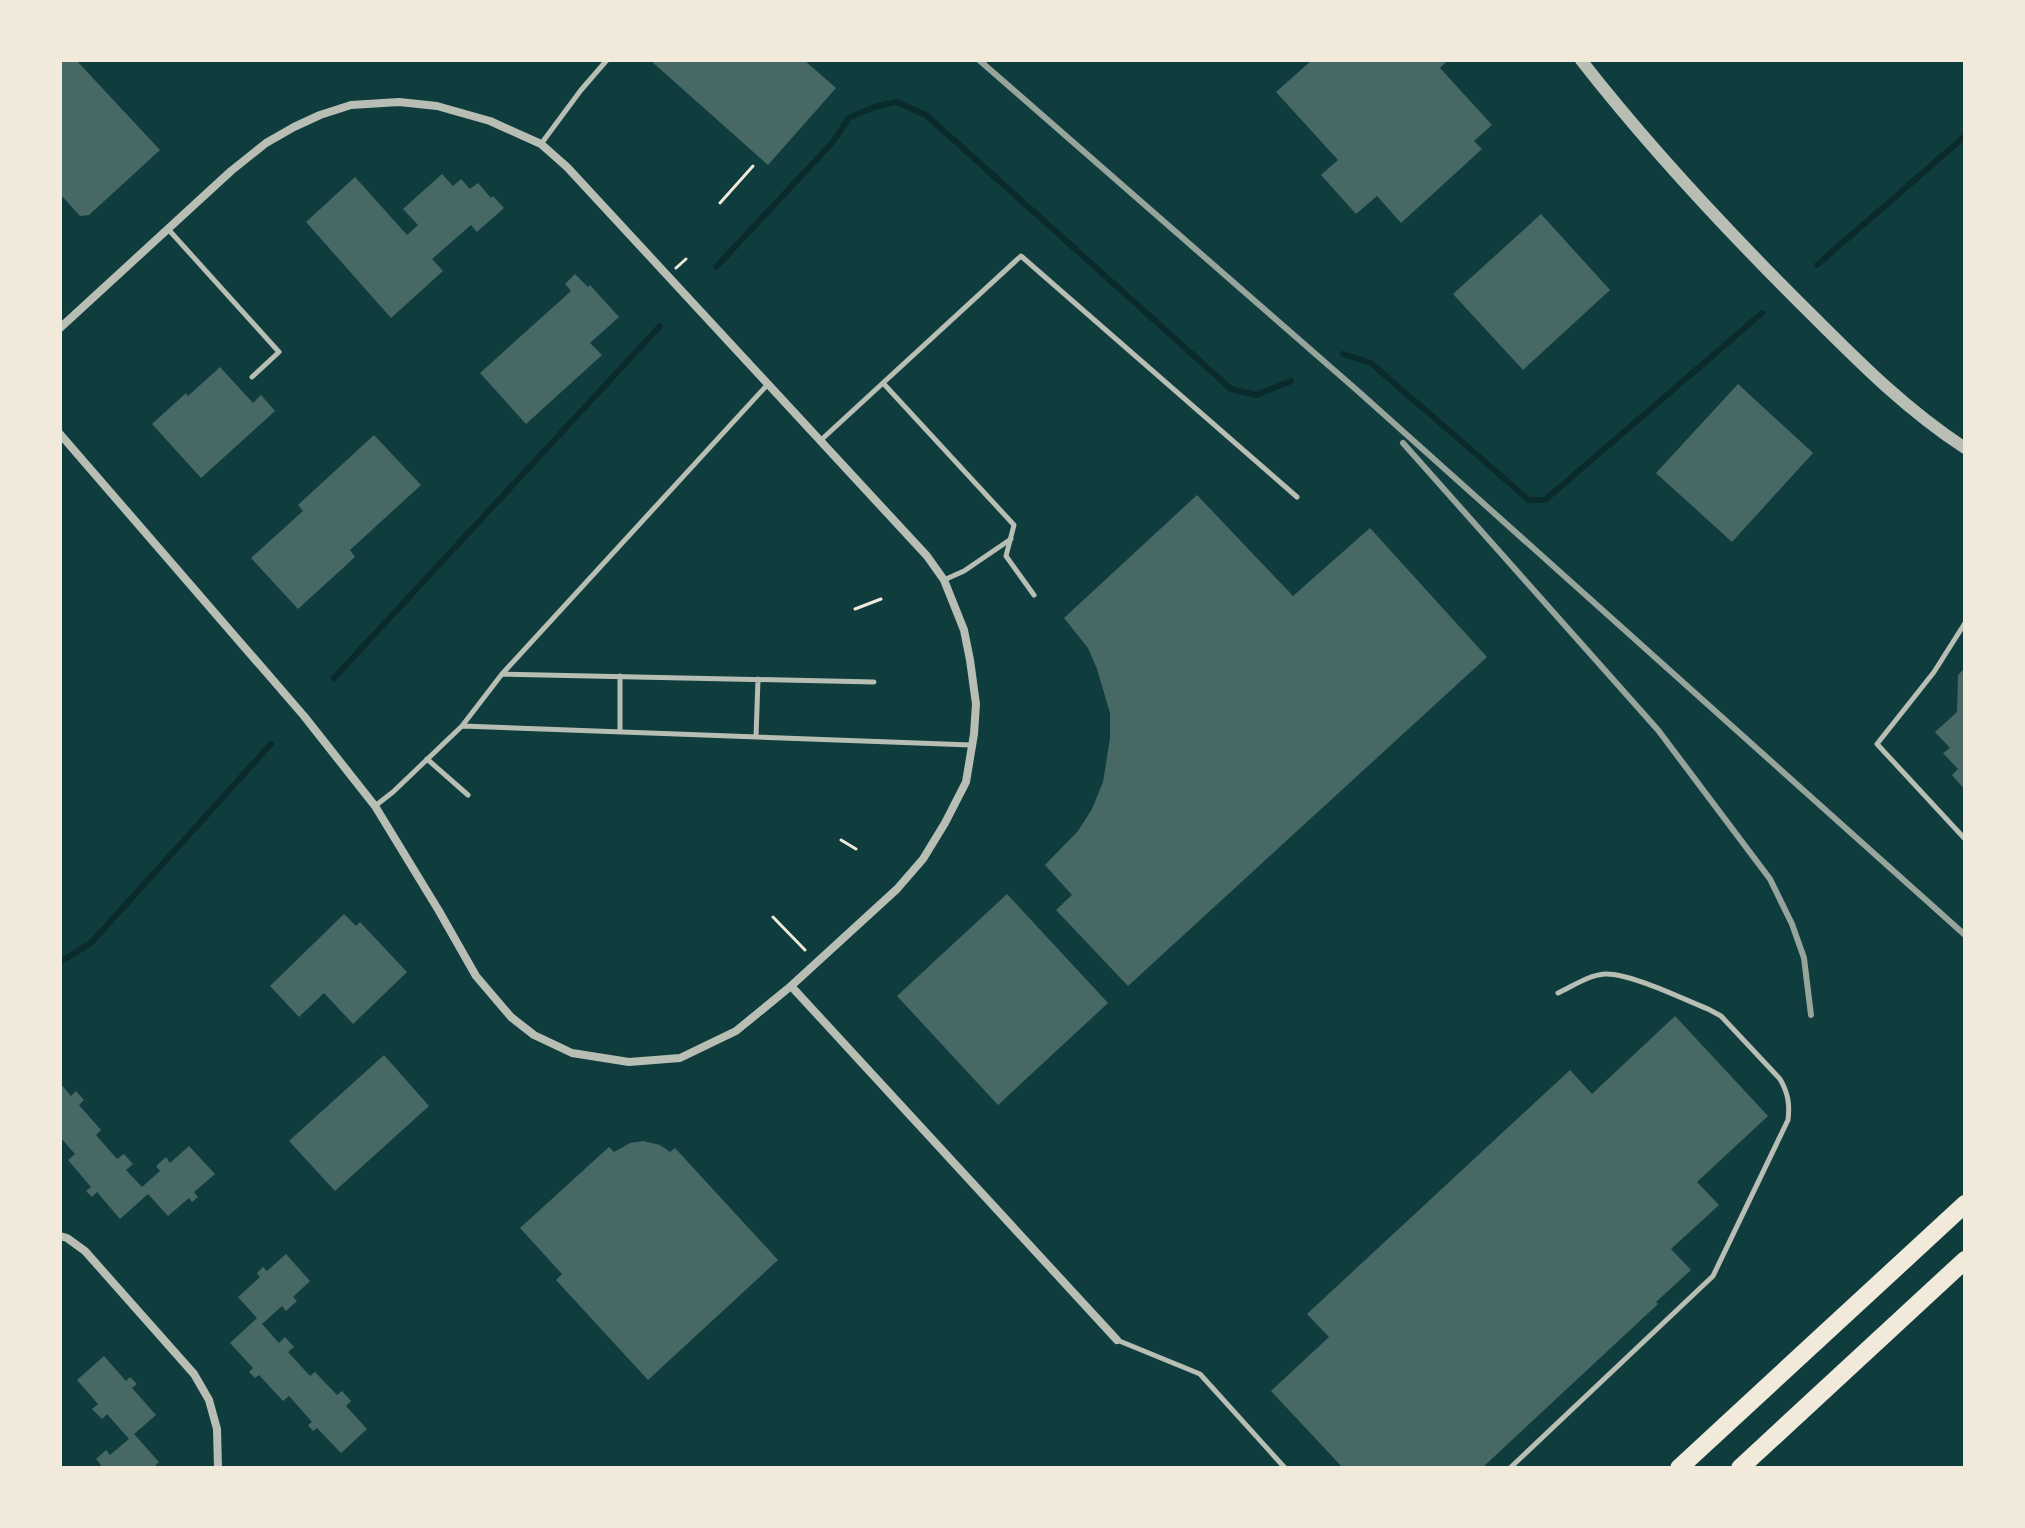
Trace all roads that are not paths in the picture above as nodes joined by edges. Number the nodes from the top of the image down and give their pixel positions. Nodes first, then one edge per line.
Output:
1 (607, 60) edge
2 (1581, 60) edge
3 (541, 144) junction
4 (168, 229) junction
5 (60, 328) edge
6 (252, 377) dead end
7 (883, 383) junction
8 (768, 384) junction
9 (60, 434) edge
10 (820, 440) junction
11 (1965, 448) edge
12 (1297, 497) dead end
13 (1011, 539) junction
14 (944, 580) junction
15 (1034, 595) dead end
16 (1965, 623) edge
17 (502, 674) junction
18 (620, 676) junction
19 (758, 679) junction
20 (874, 682) dead end
21 (462, 726) junction
22 (620, 732) junction
23 (756, 737) junction
24 (972, 745) junction
25 (427, 759) junction
26 (468, 795) dead end
27 (375, 806) junction
28 (1965, 839) edge
29 (791, 986) junction
30 (1558, 993) dead end
31 (1965, 1204) edge
32 (60, 1236) edge
33 (1965, 1260) edge
34 (1117, 1340) joint
35 (218, 1468) edge
36 (1285, 1468) edge
37 (1510, 1468) edge
38 (1679, 1468) edge
39 (1740, 1468) edge

1 - 3 lane
2 - 11 street
3 - 4 street
3 - 8 street
4 - 5 street
4 - 6 lane
7 - 10 lane
7 - 12 lane
7 - 13 lane
8 - 10 street
8 - 17 lane
9 - 27 street
10 - 14 street
13 - 14 lane
13 - 15 lane
14 - 24 street
16 - 28 lane
17 - 18 lane
17 - 21 lane
18 - 19 lane
18 - 22 lane
19 - 20 lane
19 - 23 lane
21 - 22 lane
21 - 25 lane
22 - 23 lane
23 - 24 lane
24 - 29 street
25 - 26 lane
25 - 27 lane
27 - 29 street
29 - 34 street
30 - 37 lane
31 - 38 highway
32 - 35 street
33 - 39 highway
34 - 36 lane

